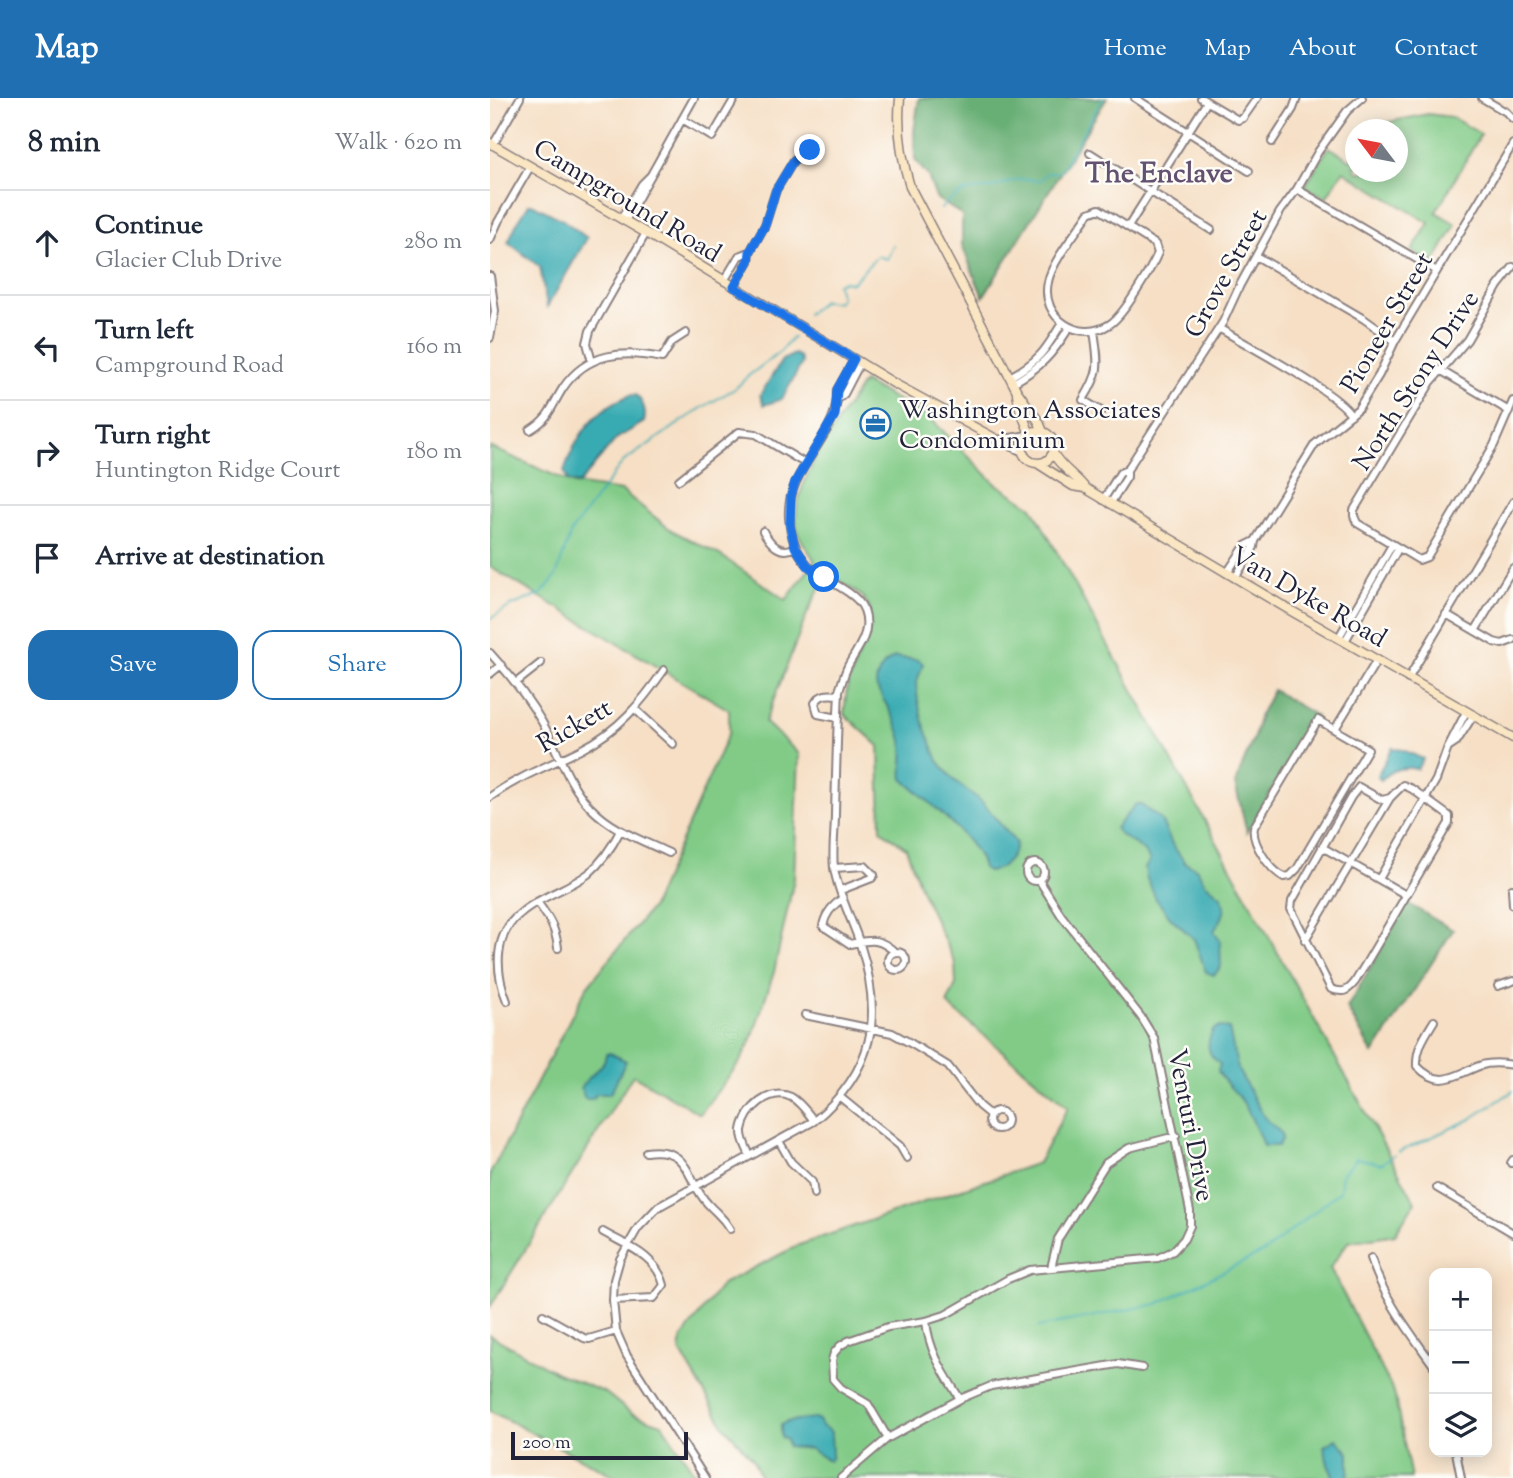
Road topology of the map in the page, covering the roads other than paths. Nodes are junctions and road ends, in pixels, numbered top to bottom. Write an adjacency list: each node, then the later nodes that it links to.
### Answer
1 (520, 98): 15 (street)
2 (694, 98): 11 (street)
3 (735, 98): 11 (street)
4 (901, 98): 45 (street)
5 (1135, 98): 13 (street)
6 (1257, 98): 10 (street)
7 (1297, 98): 14 (street)
8 (1362, 98): 21 (street, Grove Street)
9 (1482, 98): 12 (street)
10 (1204, 100): 13 (street)
11 (682, 119): 23 (street)
12 (1513, 119)
13 (1188, 132): 20 (street); 22 (street)
14 (1272, 142)
15 (492, 144): 19 (street, Campground Road)
16 (1513, 144): 31 (street, Pioneer Street)
17 (810, 150): 28 (street)
18 (1090, 153): 22 (street)
19 (530, 167): 23 (street, Campground Road); 27 (street)
20 (1249, 171)
21 (1297, 189): 29 (street, Grove Street); 31 (street)
22 (1150, 192): 24 (street); 25 (street)
23 (623, 220): 26 (street, Campground Road)
24 (1128, 227): 35 (street); 38 (street)
25 (1211, 230)
26 (646, 233): 33 (street, Campground Road); 43 (street)
27 (490, 240)
28 (750, 252): 33 (street); 34 (street)
29 (1256, 256): 37 (street, Grove Street); 41 (street)
30 (1513, 267): 44 (street, North Stony Drive)
31 (1437, 271): 41 (street, Pioneer Street)
32 (490, 276): 40 (street)
33 (724, 281): 34 (street, Campground Road)
34 (734, 287): 42 (street, Campground Road)
35 (1062, 323): 36 (street); 45 (street)
36 (1069, 328): 38 (street); 45 (street)
37 (1219, 328): 49 (street); 60 (street, Grove Street)
38 (1094, 331): 47 (street)
39 (686, 333): 43 (street)
40 (490, 338)
41 (1395, 341): 49 (street, Pioneer Street)
42 (857, 361): 53 (street, Campground Road); 57 (street)
43 (592, 362): 50 (street)
44 (1440, 370): 48 (street); 64 (street, North Stony Drive)
45 (1013, 384): 51 (street); 52 (street)
46 (1513, 401): 48 (street)
47 (1101, 411)
48 (1509, 411): 64 (street)
49 (1351, 415): 66 (street, Pioneer Street)
50 (530, 430)
51 (1043, 432): 52 (street); 55 (street)
52 (1029, 434): 53 (street); 54 (street)
53 (998, 440): 54 (street, Campground Road)
54 (1023, 452): 56 (street)
55 (1053, 453): 56 (street); 59 (street, Van Dyke Road)
56 (1037, 463): 59 (street, Van Dyke Road)
57 (806, 464): 58 (street); 63 (street)
58 (679, 480)
59 (1085, 488): 60 (street, Van Dyke Road)
60 (1107, 502): 66 (street, Van Dyke Road)
61 (1513, 502): 67 (street)
62 (762, 531): 63 (street)
63 (795, 547): 79 (street)
64 (1395, 547): 69 (street)
65 (1513, 568): 68 (street)
66 (1231, 576): 69 (street, Van Dyke Road)
67 (1446, 614): 68 (street); 77 (street)
68 (1475, 631): 70 (street)
69 (1342, 639): 72 (street, Van Dyke Road)
70 (1513, 640)
71 (490, 653): 74 (street)
72 (1377, 660): 77 (street, Van Dyke Road); 83 (street)
73 (541, 663): 78 (street)
74 (501, 665): 76 (street); 78 (street)
75 (664, 670): 80 (street, Rickett)
76 (490, 674)
77 (1408, 679): 81 (street, Van Dyke Road)
78 (517, 682): 86 (street)
79 (839, 695): 82 (street); 82 (street)
80 (635, 709): 85 (street); 86 (street, Rickett)
81 (1469, 714): 84 (street, Van Dyke Road); 91 (street)
82 (838, 718): 96 (street)
83 (1335, 729): 87 (street); 87 (street)
84 (1513, 738)
85 (673, 744)
86 (559, 759): 89 (street, Rickett); 92 (street)
87 (1349, 781): 88 (street)
88 (1359, 788): 90 (street); 93 (street)
89 (490, 797)
90 (1390, 798): 91 (street); 95 (street)
91 (1426, 798): 97 (street); 101 (street)
92 (620, 831): 94 (street); 103 (street)
93 (1322, 847): 95 (street); 105 (street)
94 (669, 853)
95 (1351, 864): 97 (street); 105 (street)
96 (834, 868): 100 (street); 100 (street)
97 (1379, 879): 101 (street)
98 (1039, 880): 119 (street, Venturi Drive)
99 (1512, 888): 104 (street)
100 (841, 890): 102 (street)
101 (1406, 895): 105 (street)
102 (843, 898): 106 (street); 106 (street)
103 (538, 903): 107 (street); 111 (street)
104 (1513, 905)
105 (1305, 940)
106 (860, 942): 108 (street); 114 (street)
107 (558, 948)
108 (895, 952)
109 (1513, 981): 110 (street)
110 (1498, 986)
111 (507, 1001)
112 (805, 1015): 114 (street)
113 (1434, 1021): 115 (street)
114 (870, 1028): 116 (street); 117 (street)
115 (1513, 1065)
116 (839, 1097): 118 (street); 123 (street)
117 (990, 1115)
118 (814, 1121): 120 (street); 122 (street)
119 (1176, 1136): 132 (street); 132 (street, Venturi Drive)
120 (779, 1142): 122 (street); 126 (street)
121 (646, 1152): 124 (street)
122 (750, 1156): 124 (street)
123 (907, 1158)
124 (697, 1185): 127 (street); 130 (street)
125 (1437, 1188): 129 (street)
126 (814, 1194)
127 (730, 1229)
128 (603, 1232): 130 (street)
129 (1513, 1233)
130 (627, 1245): 133 (street); 133 (street)
131 (1371, 1258): 137 (street)
132 (1051, 1268): 135 (street, Venturi Drive)
133 (613, 1300): 136 (street)
134 (543, 1315): 136 (street)
135 (926, 1321): 139 (street); 140 (street, Venturi Drive)
136 (616, 1331): 142 (street)
137 (1429, 1359)
138 (1142, 1368): 139 (street)
139 (960, 1399): 140 (street)
140 (888, 1438): 143 (street)
141 (1457, 1457): 144 (street)
142 (705, 1478)
143 (841, 1478)
144 (1461, 1478)

